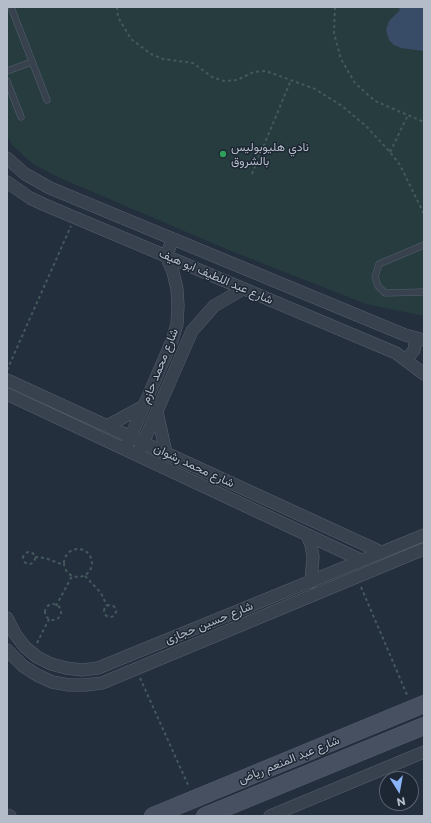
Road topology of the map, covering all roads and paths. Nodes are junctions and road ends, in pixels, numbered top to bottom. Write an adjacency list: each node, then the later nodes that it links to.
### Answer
1 (11, 7): 4 (lane)
2 (117, 7): 6 (path)
3 (335, 7): 9 (path)
4 (32, 62): 5 (lane); 8 (lane)
5 (7, 71)
6 (291, 80): 12 (path); 14 (path)
7 (7, 81): 10 (lane)
8 (47, 100)
9 (408, 115): 11 (path); 12 (path)
10 (21, 117)
11 (424, 122)
12 (390, 152): 16 (path)
13 (7, 158): 18 (street, شارع عبد اللطيف ابو هيف)
14 (252, 174)
15 (7, 182): 17 (street, شارع عبد اللطيف ابو هيف)
16 (424, 214)
17 (75, 218): 20 (street, شارع عبد اللطيف ابو هيف); 25 (path)
18 (173, 239): 20 (street); 23 (street, شارع عبد اللطيف ابو هيف)
19 (424, 245): 22 (lane)
20 (166, 256): 21 (street, شارع عبد اللطيف ابو هيف); 29 (street, شارع محمد حازم)
21 (243, 289): 24 (street, شارع عبد اللطيف ابو هيف); 30 (street, شارع محمد حازم)
22 (424, 292)
23 (420, 340): 24 (street)
24 (406, 360): 26 (street, شارع عبد اللطيف ابو هيف)
25 (7, 370)
26 (424, 374)
27 (7, 380): 31 (street, شارع محمد رشوان)
28 (7, 394): 34 (street, شارع محمد رشوان)
29 (144, 406): 31 (street); 32 (street, شارع محمد حازم)
30 (157, 410): 33 (street, شارع محمد حازم); 35 (street)
31 (107, 426): 32 (street, شارع محمد رشوان)
32 (130, 437): 33 (street, شارع محمد رشوان); 34 (street, شارع محمد حازم)
33 (143, 443): 35 (street, شارع محمد رشوان); 36 (street, شارع محمد حازم)
34 (125, 450): 36 (street, شارع محمد رشوان)
35 (166, 453): 40 (street, شارع محمد رشوان)
36 (138, 455): 37 (street, شارع محمد رشوان)
37 (306, 535): 42 (street, شارع محمد رشوان); 48 (street)
38 (424, 535): 40 (street, شارع حسين حجازى)
39 (424, 549): 44 (street, شارع حسين حجازى)
40 (381, 552): 42 (street, شارع حسين حجازى)
41 (35, 557): 41 (path); 43 (path)
42 (365, 559): 44 (street); 48 (street, شارع حسين حجازى)
43 (64, 565): 45 (path); 46 (path)
44 (373, 570): 47 (street, شارع حسين حجازى)
45 (72, 576): 46 (path); 49 (path)
46 (85, 576): 50 (path)
47 (357, 577): 55 (street, شارع حسين حجازى); 56 (path)
48 (311, 582): 54 (street, شارع حسين حجازى)
49 (56, 606): 52 (path); 52 (path)
50 (108, 606): 50 (path)
51 (7, 618): 54 (street, شارع حسين حجازى)
52 (49, 619): 54 (path)
53 (7, 650): 55 (street, شارع حسين حجازى)
54 (32, 652)
55 (136, 670): 61 (path)
56 (418, 706): 58 (street, شارع عبد المنعم رياض)
57 (424, 726): 60 (street, شارع عبد المنعم رياض)
58 (309, 752): 60 (street); 61 (street, شارع عبد المنعم رياض)
59 (424, 753): 62 (street)
60 (317, 770): 66 (street, شارع عبد المنعم رياض)
61 (194, 799): 65 (street, شارع عبد المنعم رياض)
62 (283, 814): 67 (street)
63 (7, 815): 64 (street)
64 (10, 816)
65 (153, 816)
66 (205, 816)
67 (270, 816)

